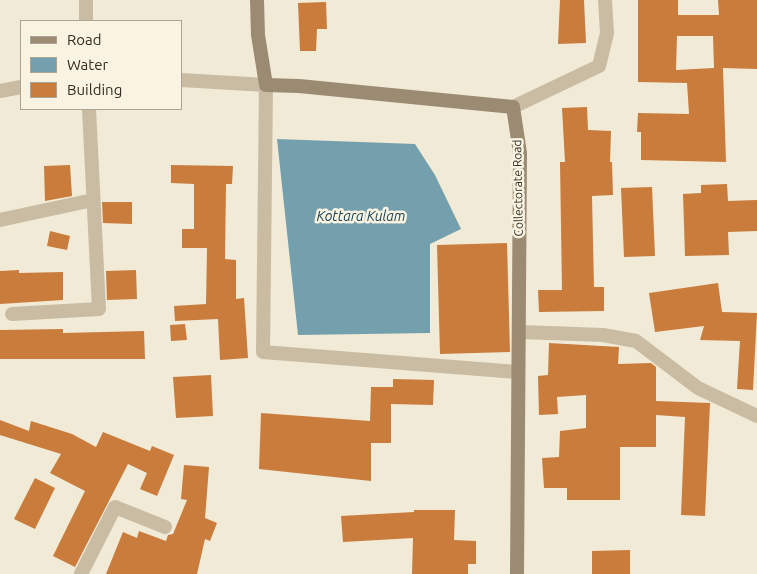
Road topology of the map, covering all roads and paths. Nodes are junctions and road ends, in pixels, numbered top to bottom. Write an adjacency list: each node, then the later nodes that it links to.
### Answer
1 (86, 0): 4 (street)
2 (257, 0): 6 (main road)
3 (605, 0): 9 (street)
4 (86, 20)
5 (182, 80): 6 (street)
6 (266, 86): 9 (main road); 15 (street)
7 (20, 87): 8 (street)
8 (0, 91)
9 (513, 107): 14 (main road, Collectorate Road)
10 (88, 110): 11 (street)
11 (93, 200): 12 (street); 13 (street)
12 (0, 220)
13 (12, 314)
14 (520, 332): 15 (main road, Collectorate Road); 16 (street)
15 (517, 372): 19 (main road, Collectorate Road)
16 (757, 416)
17 (165, 527): 18 (street)
18 (81, 574)
19 (517, 574)

